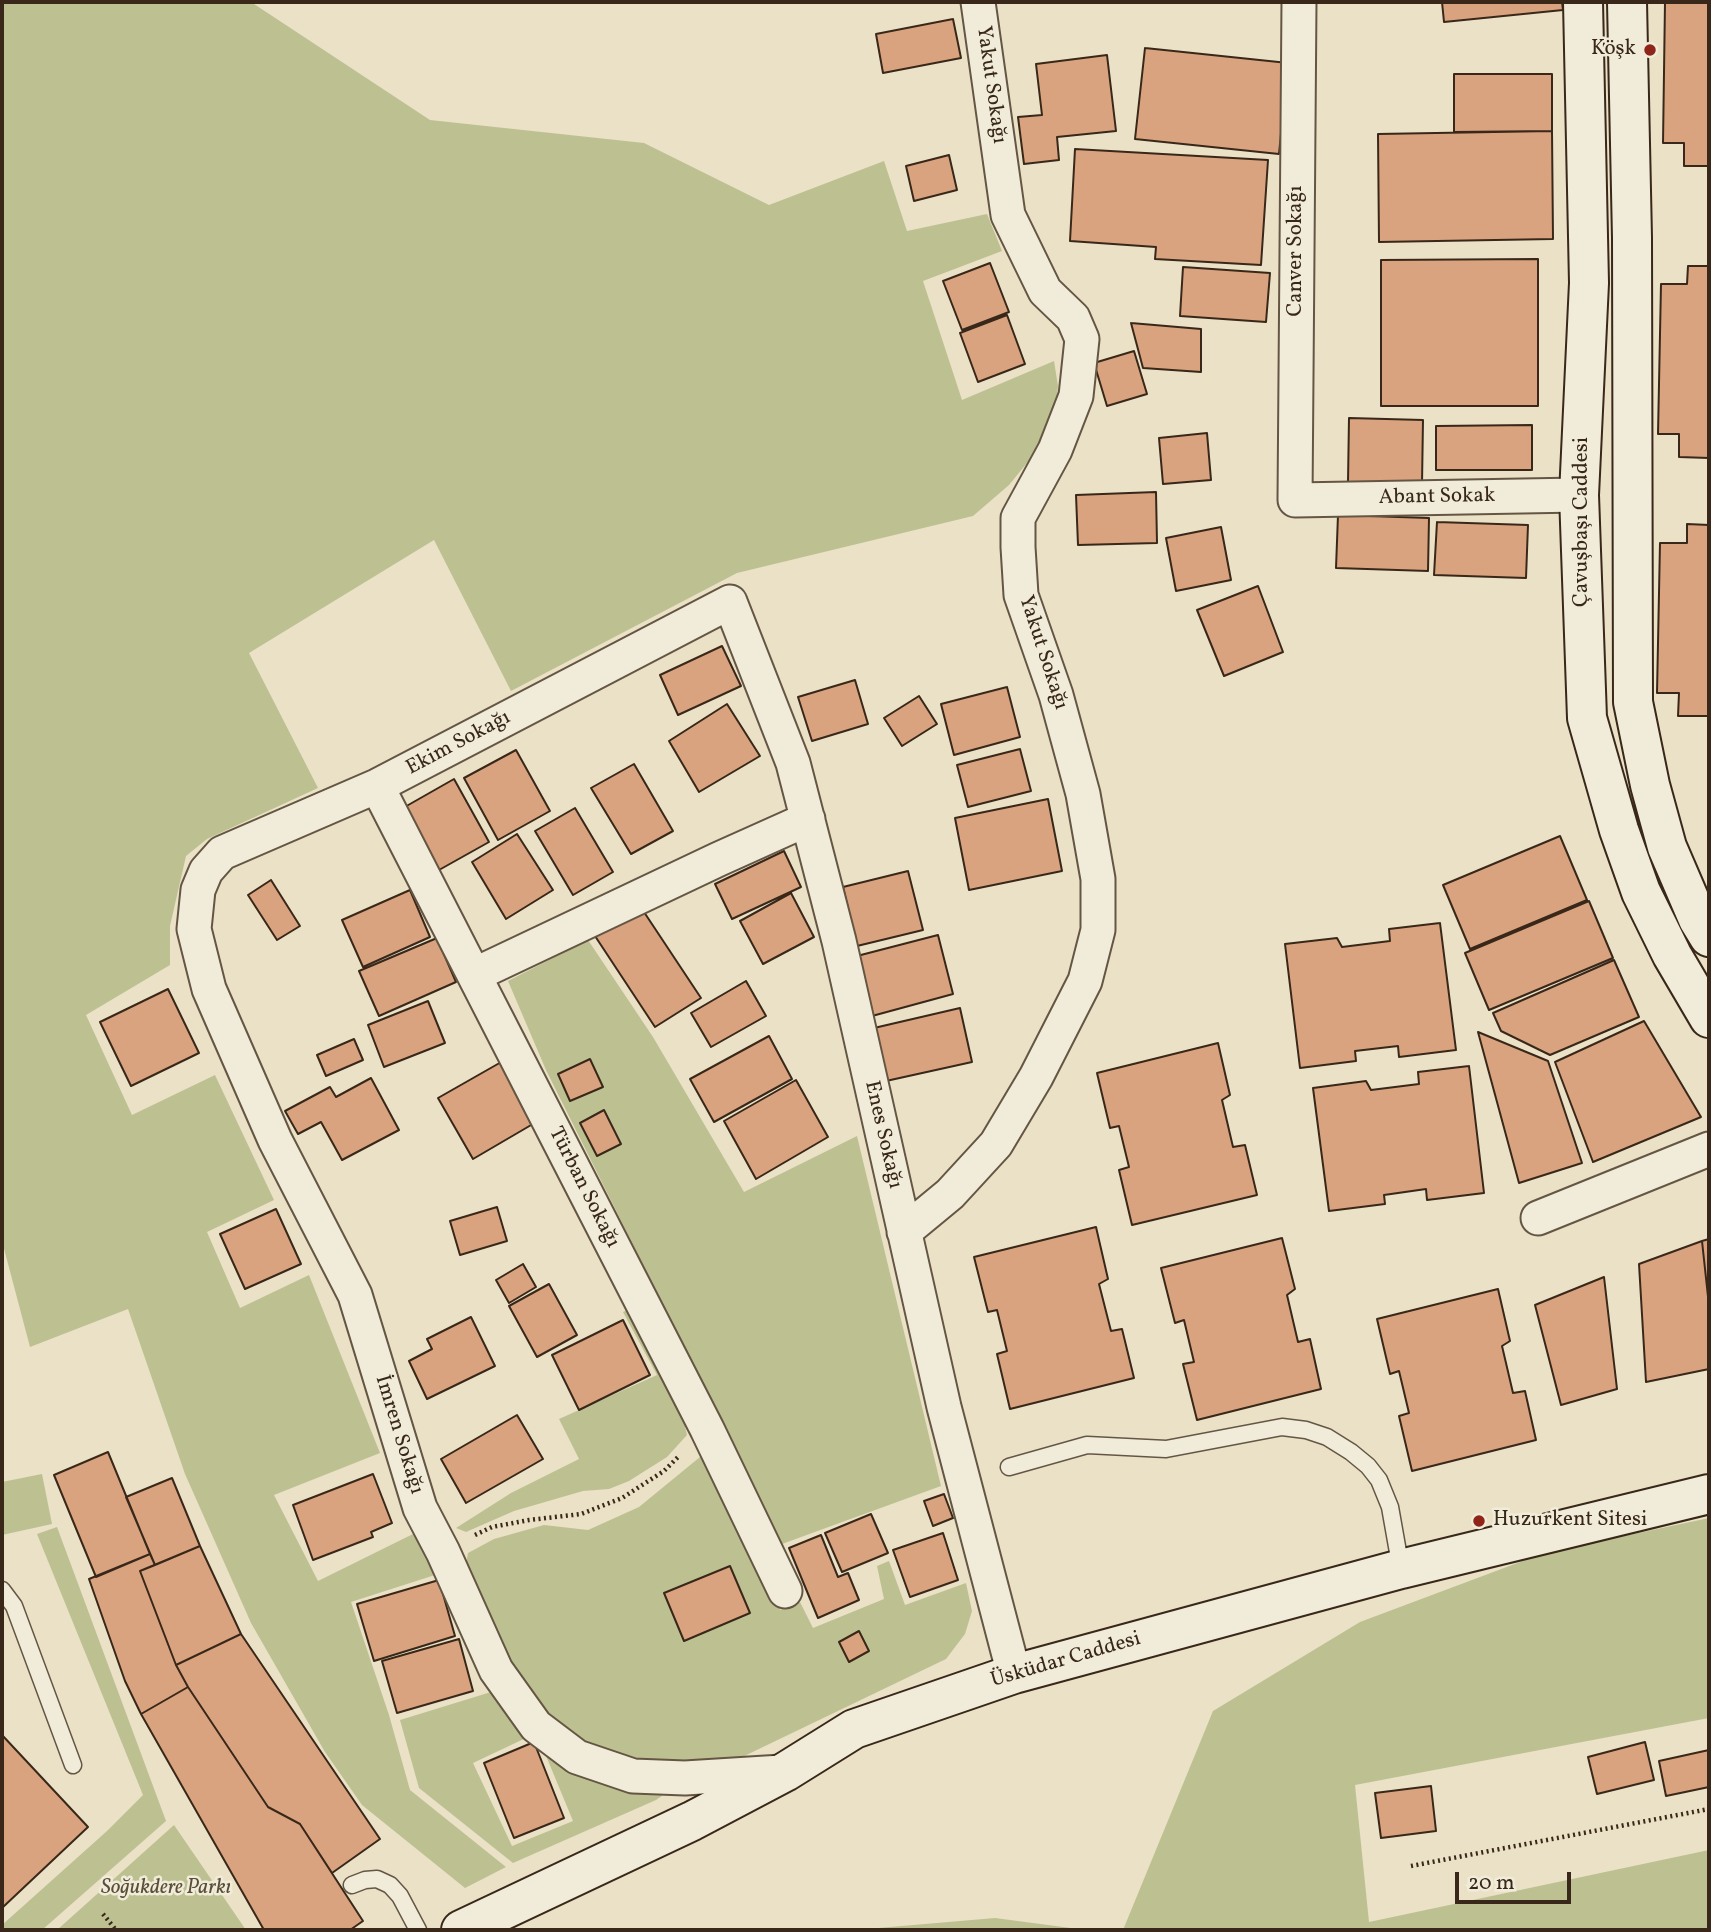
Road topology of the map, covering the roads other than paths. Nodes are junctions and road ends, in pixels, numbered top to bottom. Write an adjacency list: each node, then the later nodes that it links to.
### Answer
1 (978, 2): 16 (street, Yakut Sokağı)
2 (1299, 2): 6 (street, Canver Sokağı)
3 (1584, 2): 5 (main road, Çavuşbaşı Caddesi)
4 (1628, 2): 11 (main road)
5 (1579, 495): 6 (street, Abant Sokak); 13 (main road, Çavuşbaşı Caddesi)
6 (1295, 500)
7 (730, 602): 8 (street, Ekim Sokağı); 9 (street, Enes Sokağı)
8 (377, 786): 10 (street, Ekim Sokağı); 12 (street, Türban Sokağı)
9 (808, 819): 12 (street); 16 (street, Enes Sokağı)
10 (198, 890): 24 (street, İmren Sokağı)
11 (1709, 937)
12 (474, 975): 21 (street, Türban Sokağı)
13 (1709, 1018)
14 (1709, 1149): 15 (street)
15 (1538, 1218)
16 (904, 1232): 22 (street, Enes Sokağı)
17 (1009, 1467): 19 (lane)
18 (1709, 1494): 19 (main road, Üsküdar Caddesi)
19 (1401, 1569): 22 (main road, Üsküdar Caddesi)
20 (2, 1590): 23 (lane)
21 (785, 1591)
22 (1014, 1674): 24 (main road, Üsküdar Caddesi)
23 (72, 1765)
24 (785, 1772): 27 (main road, Üsküdar Caddesi)
25 (352, 1885): 26 (lane)
26 (418, 1930)
27 (461, 1930)

